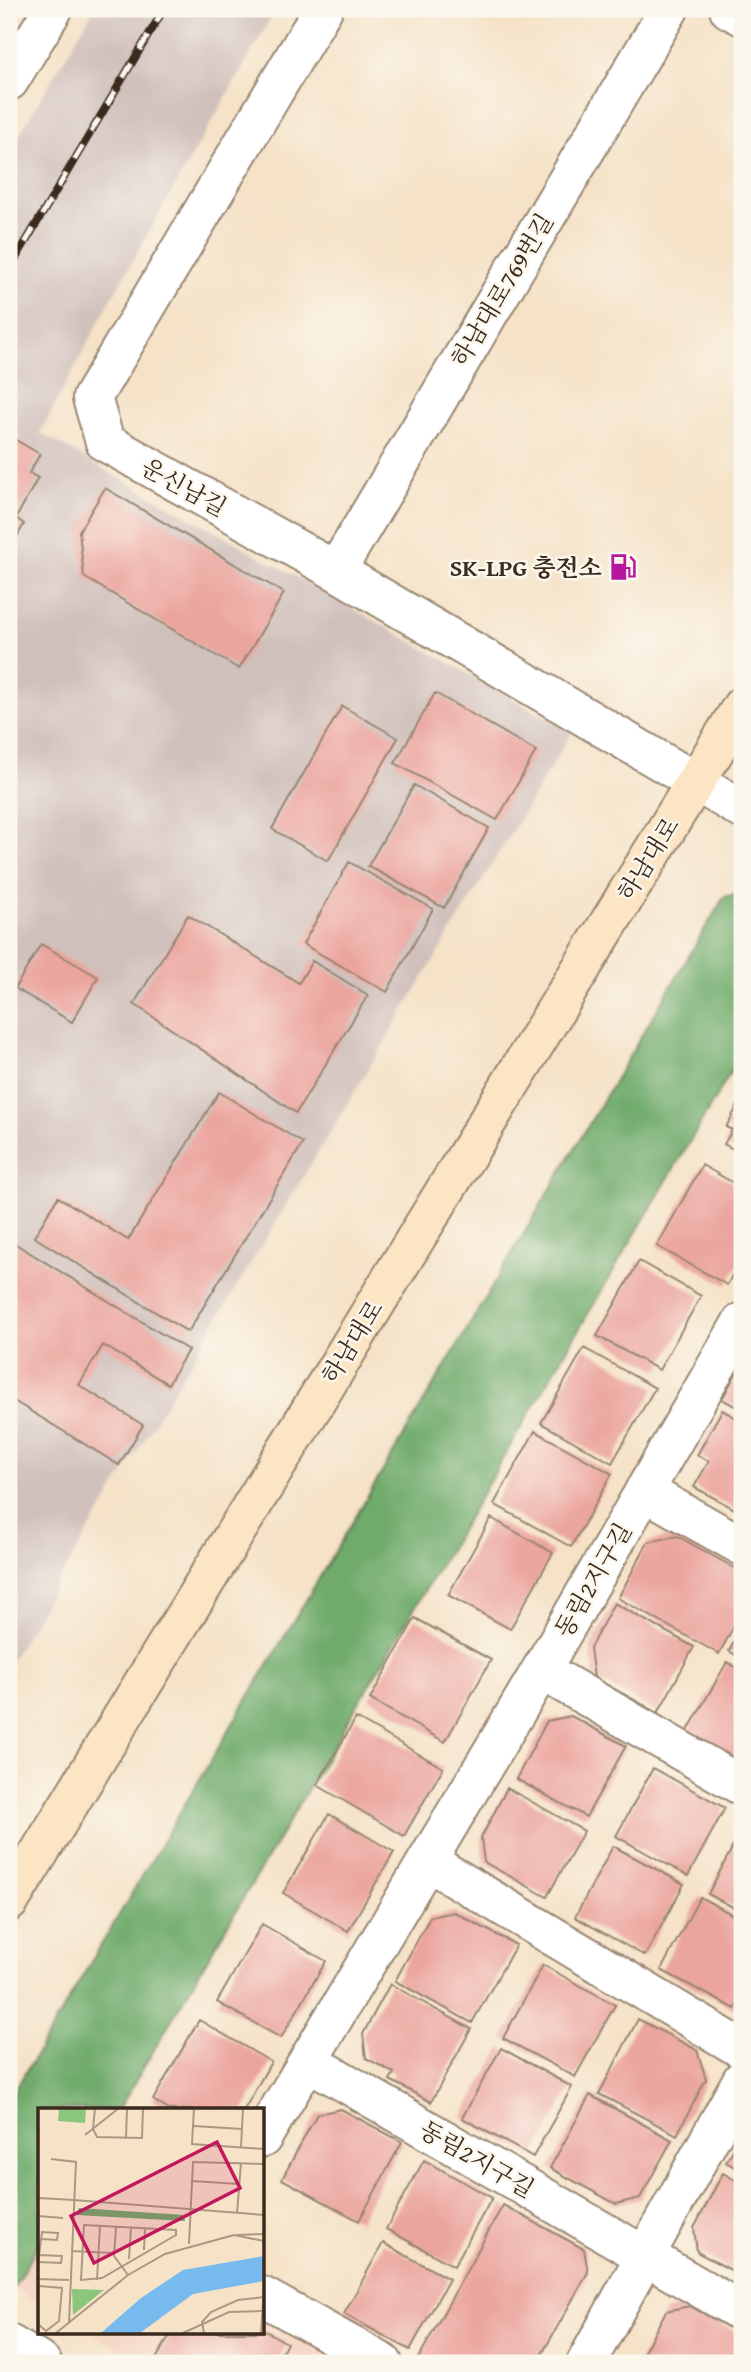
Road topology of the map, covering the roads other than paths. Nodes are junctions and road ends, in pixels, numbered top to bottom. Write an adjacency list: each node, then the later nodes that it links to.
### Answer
1 (52, 9): 6 (street)
2 (323, 9): 7 (street, 운신남길)
3 (669, 9): 7 (street, 하남대로769번길)
4 (729, 9): 5 (street)
5 (742, 16)
6 (9, 81)
7 (335, 571): 9 (street, 운신남길)
8 (742, 706): 9 (street, 하남대로)
9 (695, 782): 10 (street); 17 (street, 하남대로)
10 (742, 809)
11 (742, 1322): 12 (street, 동림2지구길)
12 (645, 1491): 13 (street); 14 (street, 동림2지구길)
13 (742, 1546)
14 (541, 1670): 15 (street); 16 (street, 동림2지구길)
15 (742, 1786)
16 (427, 1861): 18 (street); 19 (street, 동림2지구길)
17 (9, 1902)
18 (742, 2049)
19 (308, 2061): 21 (street, 동림2지구길); 22 (street, 동림2지구길)
20 (742, 2080): 22 (street)
21 (264, 2135)
22 (645, 2258): 24 (street, 동림2지구길); 28 (street)
23 (264, 2298): 27 (street)
24 (742, 2312)
25 (9, 2344): 26 (street)
26 (42, 2363)
27 (383, 2363)
28 (586, 2363)

